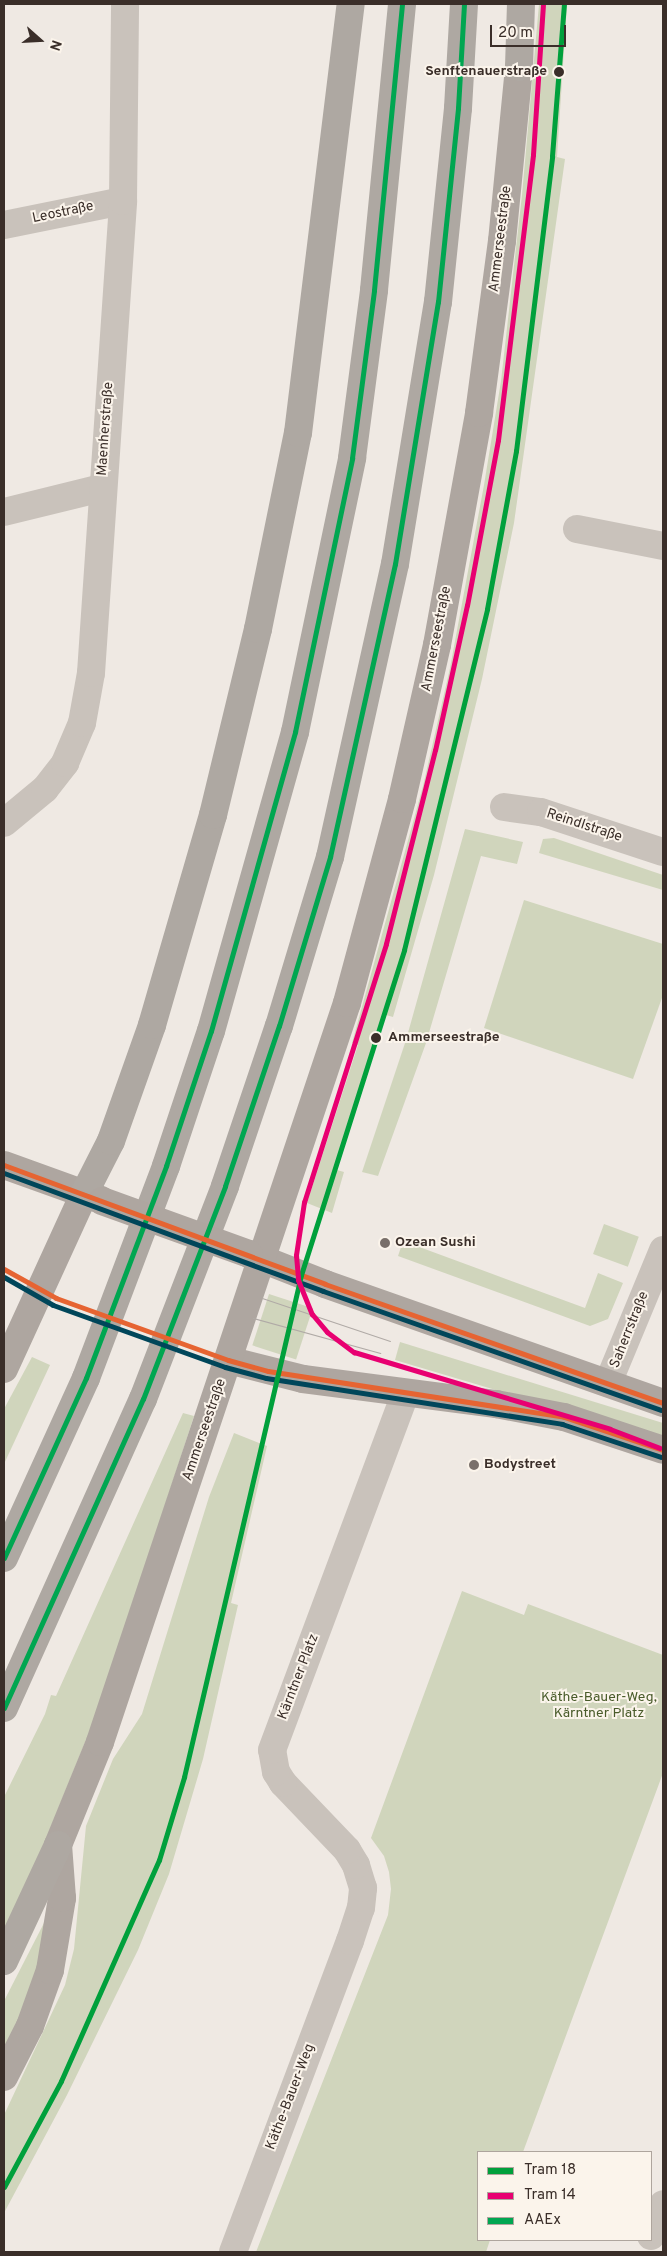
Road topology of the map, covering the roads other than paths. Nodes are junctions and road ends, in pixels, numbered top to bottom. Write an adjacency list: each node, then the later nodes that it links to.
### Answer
1 (125, 4): 8 (street, Maenherstraße)
2 (351, 4): 18 (highway)
3 (402, 4): 27 (highway)
4 (464, 4): 28 (highway)
5 (522, 4): 7 (highway)
6 (528, 4): 7 (street)
7 (519, 67): 20 (main road, Ammerseestraße)
8 (123, 201): 9 (street, Leostraße); 10 (street, Maenherstraße)
9 (4, 225)
10 (102, 488): 11 (street); 15 (street, Maenherstraße)
11 (4, 512)
12 (577, 529): 13 (street)
13 (663, 546)
14 (504, 807): 16 (street, Reindlstraße)
15 (4, 823)
16 (663, 852)
17 (4, 1165): 18 (main road)
18 (93, 1197): 20 (main road, bridge); 22 (main road)
19 (663, 1250): 23 (street, Saherrstraße)
20 (255, 1256): 21 (main road, Ammerseestraße); 23 (main road)
21 (228, 1360): 24 (main road); 29 (main road, Ammerseestraße)
22 (4, 1369)
23 (608, 1383): 25 (main road)
24 (405, 1394): 26 (main road); 30 (street, Kärntner Platz)
25 (663, 1403)
26 (663, 1450)
27 (4, 1558)
28 (4, 1708)
29 (58, 1845): 31 (highway); 32 (main road, Ammerseestraße)
30 (350, 1941): 35 (street, Käthe-Bauer-Weg)
31 (4, 1961)
32 (4, 2077)
33 (663, 2204): 34 (street)
34 (652, 2233)
35 (233, 2252)

